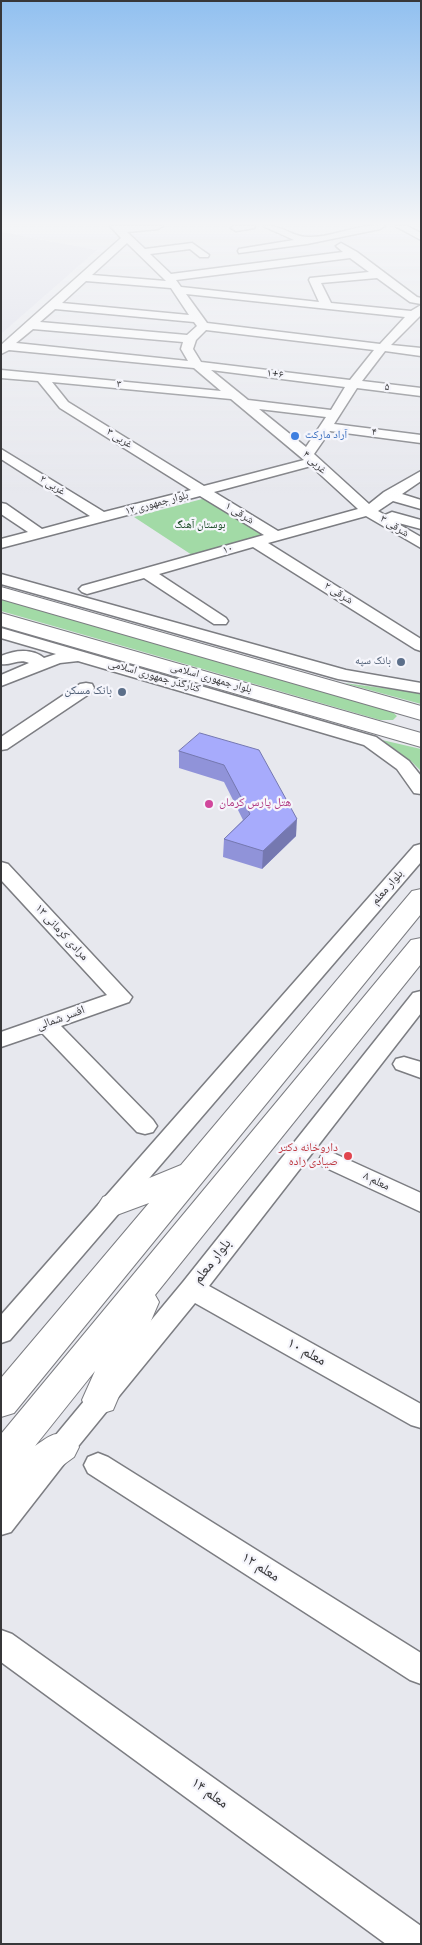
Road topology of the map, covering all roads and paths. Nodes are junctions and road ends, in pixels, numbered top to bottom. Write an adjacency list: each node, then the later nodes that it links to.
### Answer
1 (39, 317): 6 (street)
2 (157, 317): 5 (street)
3 (196, 317): 5 (street)
4 (411, 317): 8 (street)
5 (200, 322): 7 (street); 8 (street)
6 (30, 325): 7 (street); 9 (street)
7 (190, 338): 11 (street)
8 (381, 347): 10 (street); 14 (street)
9 (4, 349): 11 (street)
10 (421, 352)
11 (197, 365): 14 (street, ۱+۶); 16 (street, ۴ غربی)
12 (1, 374): 13 (street, ۳)
13 (42, 378): 16 (street, ۳); 24 (street, ۳ غربی)
14 (354, 384): 15 (street, ۵); 17 (street)
15 (421, 392)
16 (242, 400): 17 (street, ۳); 21 (street, ۴ غربی)
17 (335, 414): 18 (street)
18 (327, 428): 19 (street, ۴); 21 (street)
19 (421, 439)
20 (1, 453): 30 (street, ۲ غربی)
21 (310, 458): 24 (street, بلوار جمهوری ۱۲); 28 (street, ۴ غربی)
22 (421, 463): 23 (street)
23 (421, 475): 25 (street)
24 (204, 491): 30 (street, بلوار جمهوری ۱۲); 33 (street, شرقی ۱)
25 (389, 495): 26 (street); 28 (street)
26 (421, 505)
27 (1, 507): 32 (street)
28 (368, 511): 33 (street, ۱۰); 36 (street, ۳ شرقی)
29 (392, 516): 31 (street)
30 (103, 518): 32 (street, بلوار جمهوری ۱۲)
31 (421, 525)
32 (40, 534): 35 (street, بلوار جمهوری ۱۲)
33 (275, 536): 34 (street, ۱۰)
34 (255, 542): 37 (street, ۱۰); 46 (street, ۲ شرقی)
35 (1, 544)
36 (421, 544)
37 (147, 572): 40 (street, ۱۰); 43 (street)
38 (1, 575): 40 (street)
39 (1, 579): 45 (street)
40 (88, 589): 50 (street)
41 (1, 593): 45 (main road, بلوار جمهوری اسلامی)
42 (1, 619): 55 (main road, بلوار جمهوری اسلامی)
43 (220, 620)
44 (1, 634): 47 (street, کنارگذر جمهوری اسلامی); 48 (street)
45 (191, 640): 53 (street); 54 (main road, بلوار جمهوری اسلامی)
46 (421, 646)
47 (82, 656): 49 (street); 55 (street, کنارگذر جمهوری اسلامی)
48 (4, 662): 49 (street)
49 (33, 668): 51 (street)
50 (421, 680)
51 (1, 681)
52 (86, 688): 57 (street)
53 (421, 688)
54 (421, 713)
55 (313, 716): 56 (main road, بلوار جمهوری اسلامی); 58 (street)
56 (421, 740)
57 (1, 745)
58 (421, 789)
59 (421, 850): 71 (street, بلوار معلم)
60 (1, 868): 63 (street, مرادی کرمانی ۱۳)
61 (421, 897): 69 (main road)
62 (421, 946): 72 (main road)
63 (121, 997): 65 (street, افسر شمالی)
64 (421, 998): 73 (street, بلوار معلم)
65 (46, 1024): 66 (street, افسر شمالی); 67 (street)
66 (1, 1040)
67 (145, 1126)
68 (332, 1160): 70 (street, معلم ۸)
69 (192, 1173): 71 (main road); 76 (main road)
70 (421, 1204)
71 (114, 1205): 74 (street, بلوار معلم)
72 (154, 1273): 75 (main road); 79 (main road)
73 (192, 1289): 75 (street, بلوار معلم); 77 (street, معلم ۱۰)
74 (1, 1333)
75 (100, 1400): 78 (street, بلوار معلم)
76 (1, 1403)
77 (421, 1417)
78 (61, 1447): 81 (main road); 82 (street, بلوار معلم)
79 (1, 1461)
80 (98, 1465): 84 (street, معلم ۱۲)
81 (1, 1490)
82 (1, 1523)
83 (1, 1644): 85 (street, معلم ۱۴)
84 (421, 1670)
85 (416, 1944)

